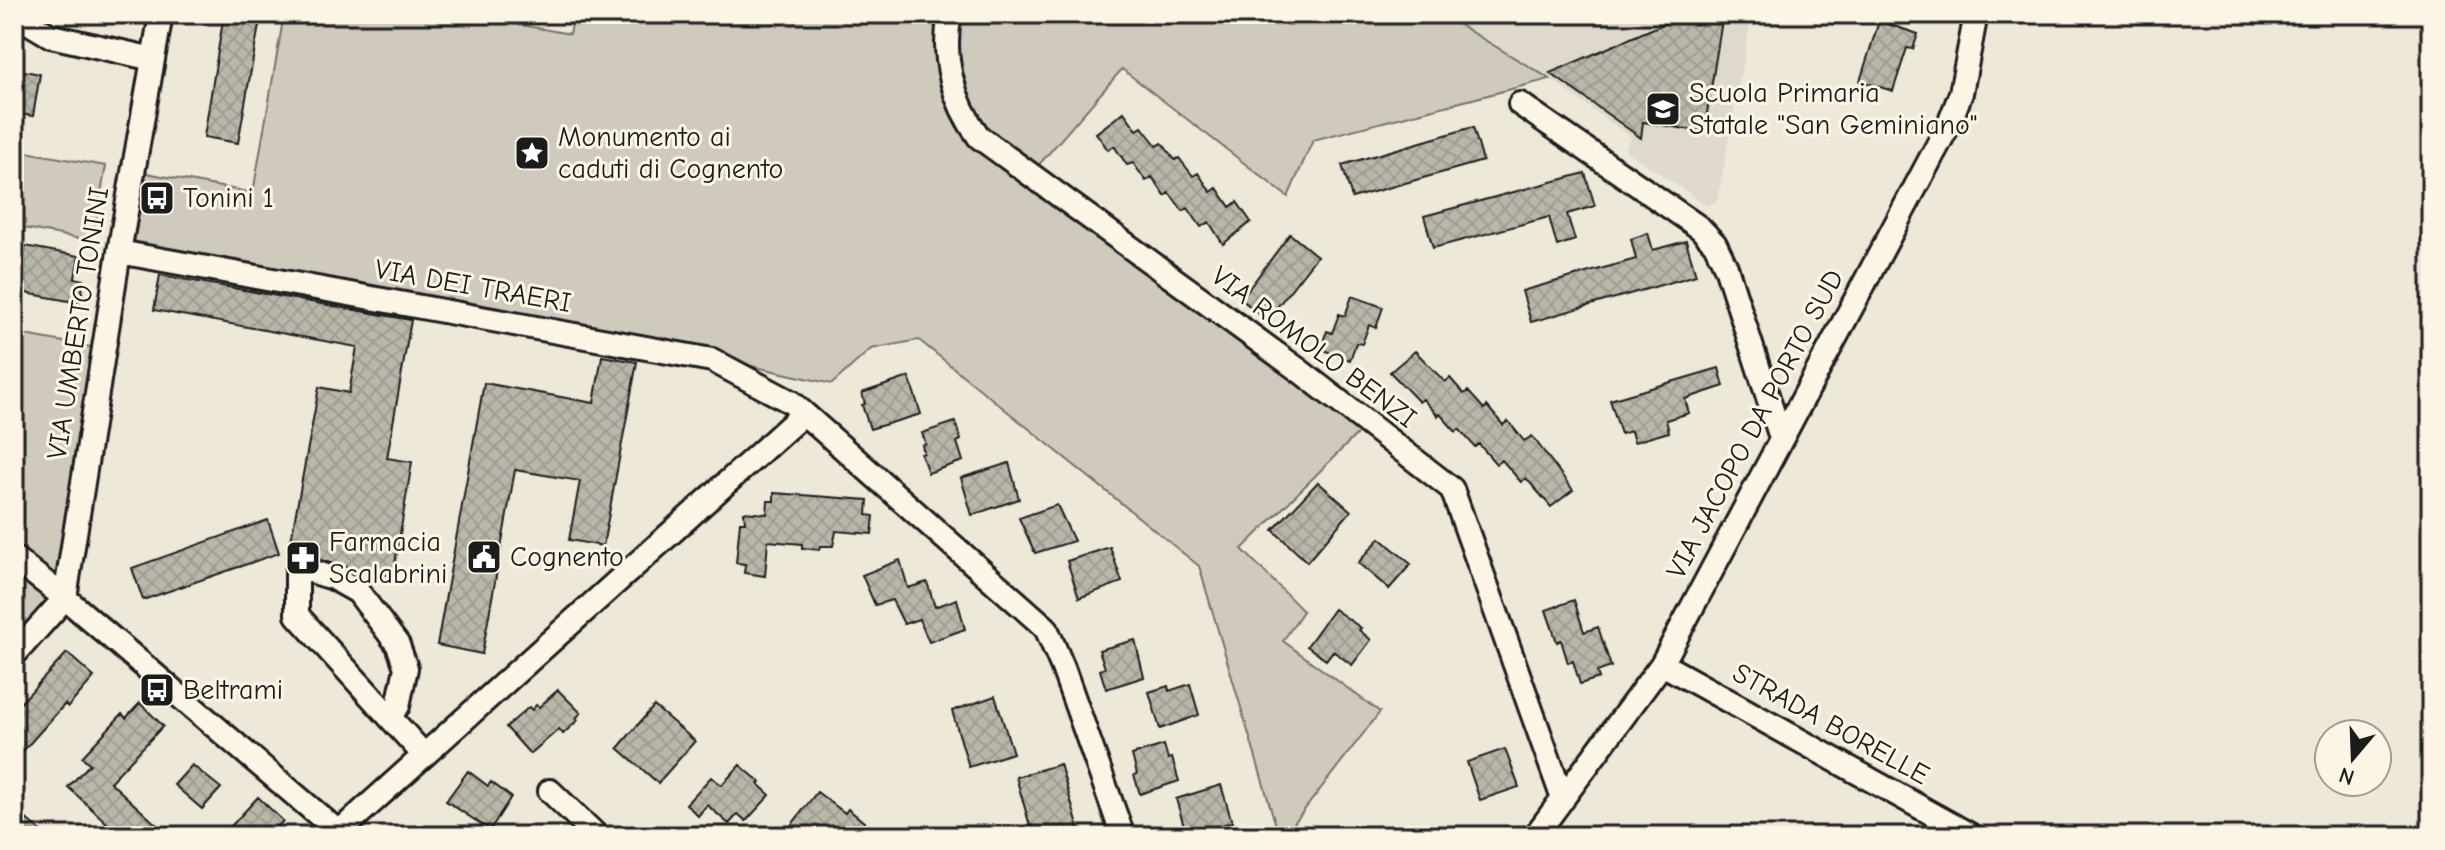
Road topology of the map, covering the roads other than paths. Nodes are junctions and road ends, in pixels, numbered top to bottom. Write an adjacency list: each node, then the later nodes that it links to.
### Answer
1 (14, 14): 5 (street)
2 (161, 14): 5 (street, VIA UMBERTO TONINI)
3 (950, 14): 17 (street, VIA ROMOLO BENZI)
4 (1976, 14): 9 (street, VIA JACOPO DA PORTO SUD)
5 (153, 59): 7 (street, VIA UMBERTO TONINI)
6 (1520, 104): 9 (street)
7 (119, 252): 8 (street, VIA DEI TRAERI); 11 (street, VIA UMBERTO TONINI)
8 (803, 414): 15 (street); 20 (street, VIA DEI TRAERI)
9 (1781, 438): 13 (street, VIA JACOPO DA PORTO SUD)
10 (14, 558): 11 (street)
11 (65, 598): 12 (street); 18 (street)
12 (14, 655)
13 (1662, 664): 17 (street, VIA JACOPO DA PORTO SUD); 22 (street, STRADA BORELLE)
14 (389, 714): 14 (street); 15 (street)
15 (424, 755): 18 (street)
16 (550, 791): 19 (street)
17 (1563, 799): 21 (street, VIA JACOPO DA PORTO SUD)
18 (341, 834)
19 (597, 836)
20 (1123, 836)
21 (1535, 836)
22 (1972, 836)

